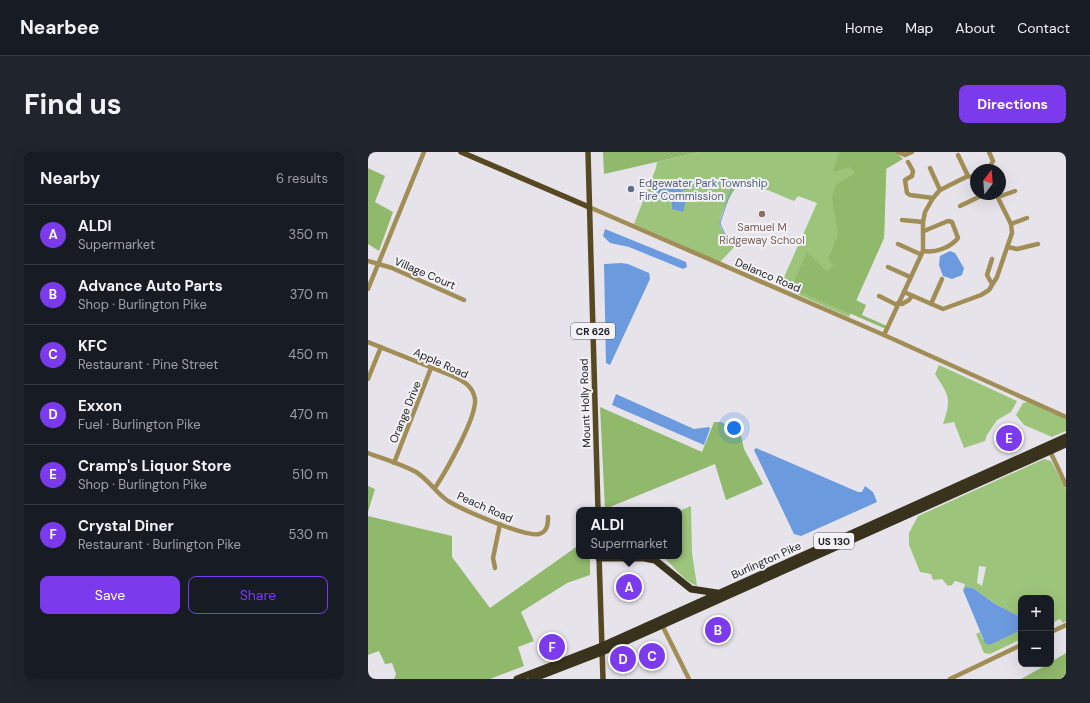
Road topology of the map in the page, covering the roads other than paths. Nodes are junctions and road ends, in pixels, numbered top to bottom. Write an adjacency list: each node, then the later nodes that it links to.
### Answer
1 (424, 152): 31 (street)
2 (461, 152): 19 (main road, Delanco Road)
3 (588, 152): 19 (main road, Mount Holly Road / CR 626)
4 (898, 152): 5 (street)
5 (912, 152)
6 (989, 152): 9 (street)
7 (958, 155): 11 (street)
8 (908, 162): 15 (street)
9 (991, 164)
10 (930, 168): 12 (street)
11 (968, 176): 12 (street)
12 (940, 190): 15 (street)
13 (1015, 191): 14 (street)
14 (1006, 194)
15 (933, 198): 22 (street)
16 (973, 200): 18 (street)
17 (999, 200): 23 (street)
18 (960, 206)
19 (589, 207): 43 (street, Delanco Road); 56 (main road, Mount Holly Road / CR 626)
20 (1027, 218): 23 (street)
21 (902, 220): 22 (street)
22 (923, 222): 24 (street)
23 (1011, 224): 27 (street)
24 (924, 231): 28 (street); 28 (street)
25 (898, 244): 28 (street)
26 (1038, 244): 27 (street)
27 (1008, 247): 35 (street)
28 (921, 252): 33 (street)
29 (992, 259): 35 (street)
30 (368, 261): 31 (street, Village Court)
31 (378, 263): 36 (street); 40 (street, Village Court)
32 (888, 267): 33 (street)
33 (910, 277): 37 (street)
34 (942, 280): 42 (street)
35 (992, 284): 42 (street)
36 (368, 289)
37 (904, 292): 39 (street); 41 (street)
38 (879, 296): 41 (street)
39 (912, 296): 41 (street); 42 (street)
40 (464, 300)
41 (898, 304): 43 (street)
42 (931, 304)
43 (884, 335): 48 (street, Delanco Road)
44 (368, 342): 45 (street, Apple Road)
45 (381, 347): 46 (street, Apple Road); 47 (street)
46 (431, 368): 53 (street, Orange Drive); 55 (street, Apple Road)
47 (368, 379)
48 (1066, 417)
49 (1066, 437): 51 (highway, Burlington Pike / US 130)
50 (1066, 444): 51 (highway, Burlington Pike / US 130)
51 (1049, 448): 54 (street); 62 (highway, Burlington Pike / US 130); 63 (highway, Burlington Pike / US 130)
52 (368, 453): 53 (street, Peach Road)
53 (394, 463): 55 (street, Peach Road)
54 (1066, 485)
55 (435, 488): 58 (street, Peach Road)
56 (598, 507)
57 (548, 517): 58 (street, Peach Road)
58 (500, 524): 61 (street)
59 (599, 559): 67 (main road)
60 (649, 559): 62 (highway)
61 (495, 568)
62 (719, 593): 67 (highway, Burlington Pike / US 130)
63 (662, 625): 67 (highway, Burlington Pike / US 130); 71 (street)
64 (1066, 625): 65 (street)
65 (1053, 631)
66 (1018, 646): 72 (street)
67 (602, 649): 68 (highway, Burlington Pike / US 130); 69 (highway, Burlington Pike / US 130); 70 (main road)
68 (517, 679)
69 (532, 679)
70 (603, 679)
71 (689, 679)
72 (950, 679)

